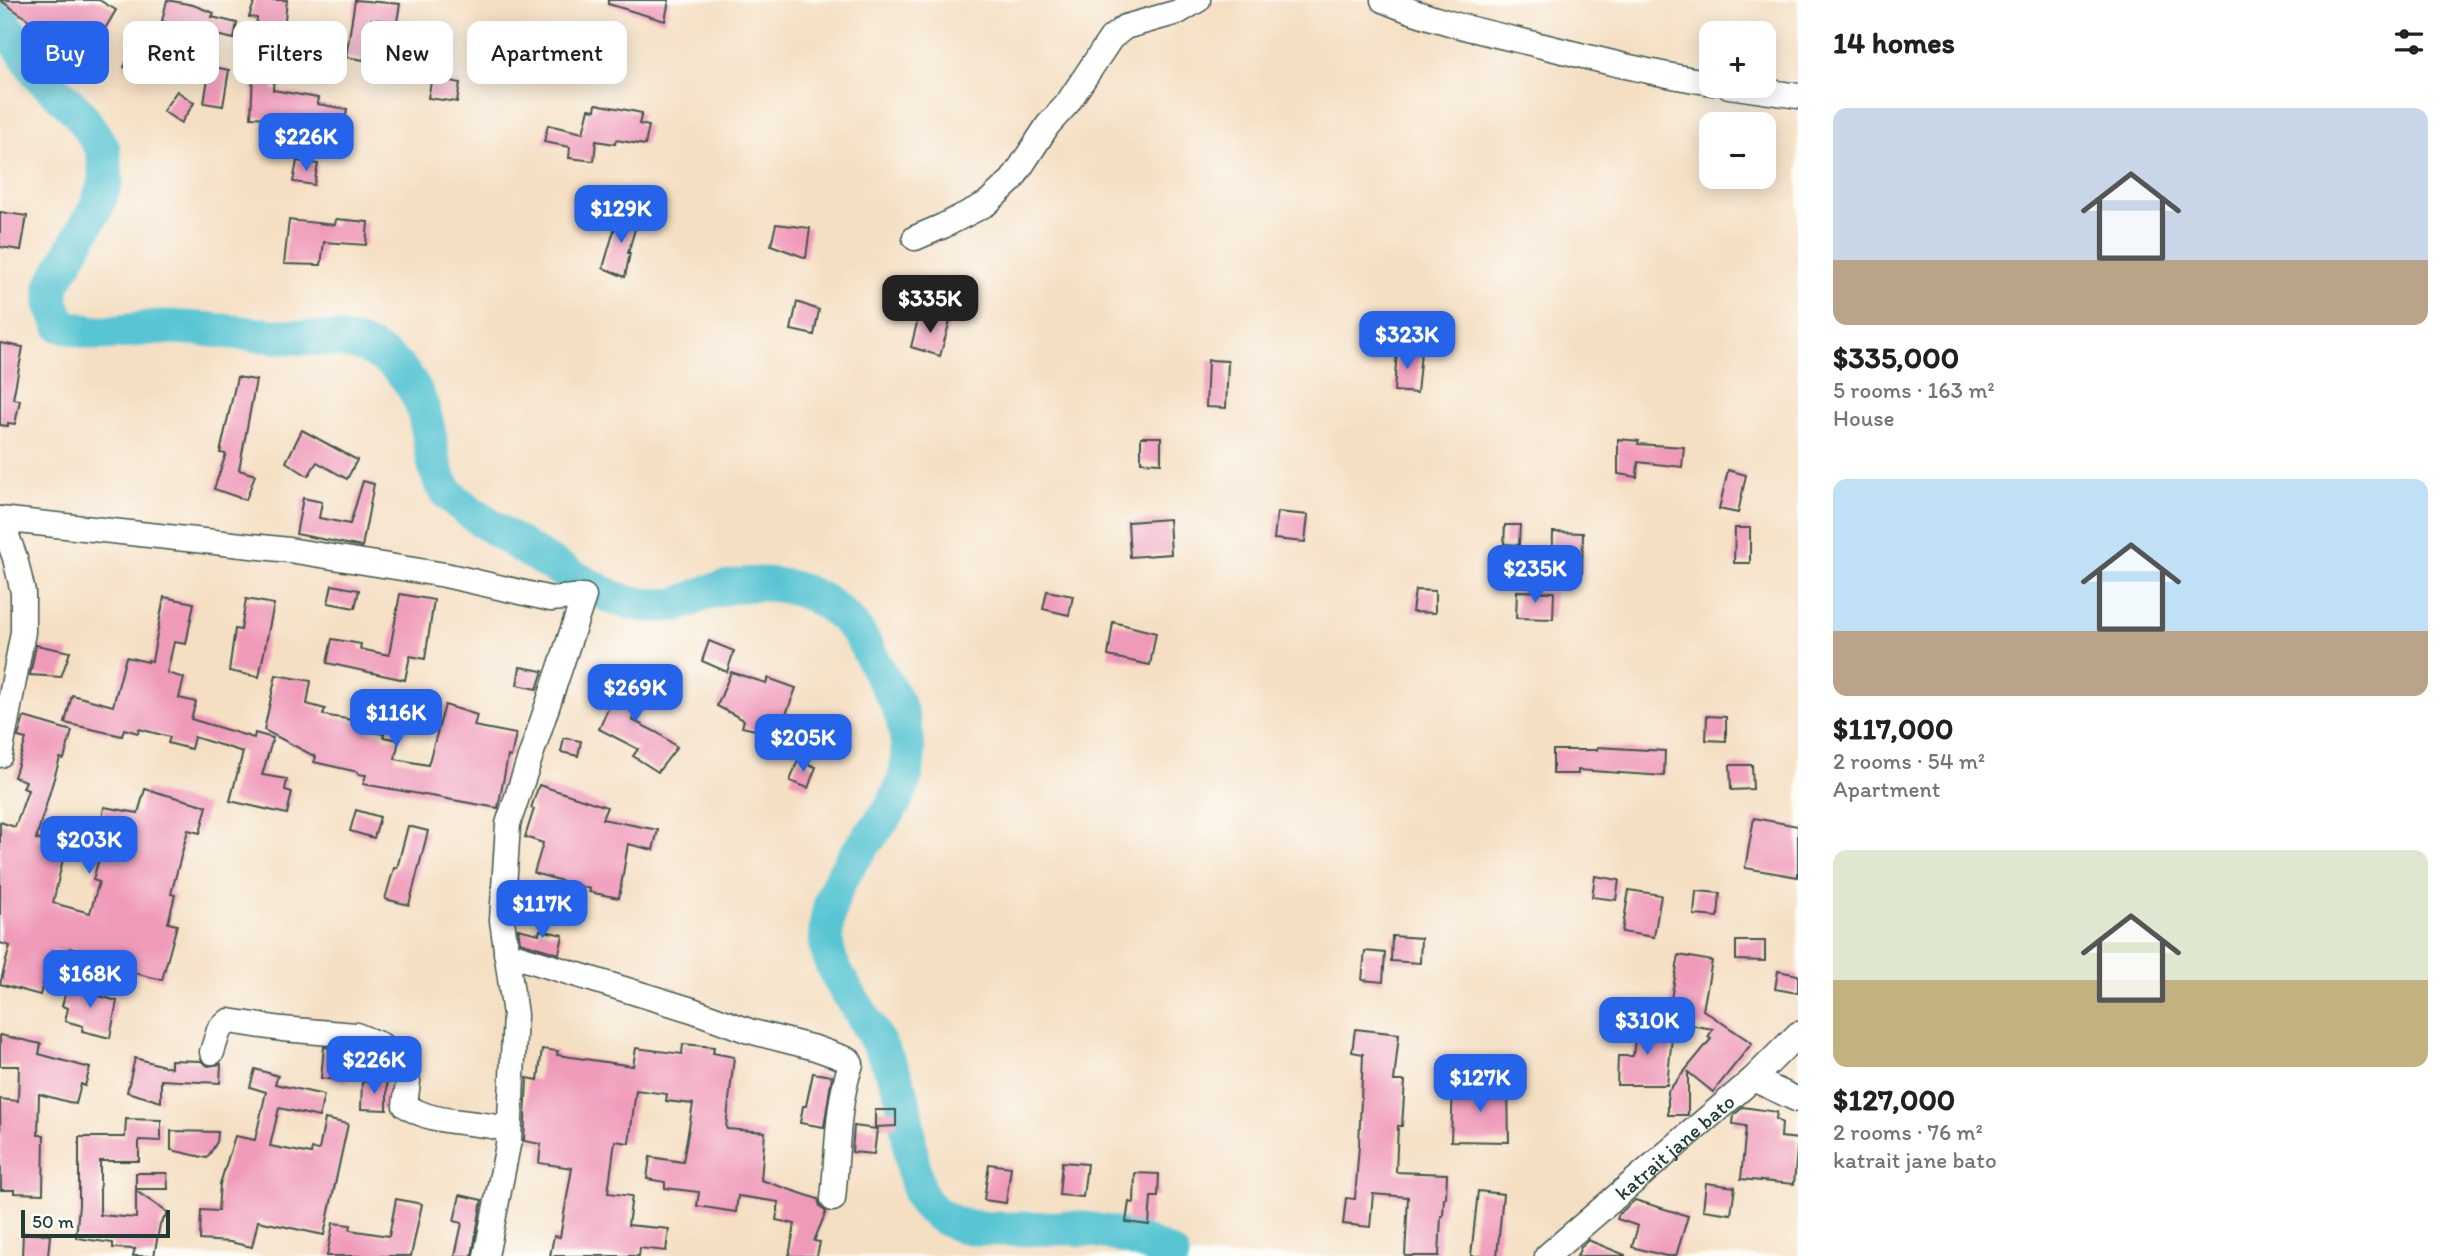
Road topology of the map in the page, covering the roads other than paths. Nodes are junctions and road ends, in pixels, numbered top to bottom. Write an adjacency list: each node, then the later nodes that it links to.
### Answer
1 (1198, 0): 6 (street)
2 (1383, 0): 3 (street)
3 (1699, 81)
4 (1776, 93): 5 (street)
5 (1798, 96)
6 (915, 238)
7 (1, 519): 8 (street); 9 (street)
8 (0, 755)
9 (506, 953): 14 (street); 15 (street)
10 (1798, 1034): 12 (street, katrait jane bato)
11 (212, 1052): 14 (street)
12 (1753, 1079): 13 (street); 17 (street, katrait jane bato)
13 (1798, 1100)
14 (509, 1140): 16 (street)
15 (833, 1199)
16 (486, 1256)
17 (1547, 1256)

